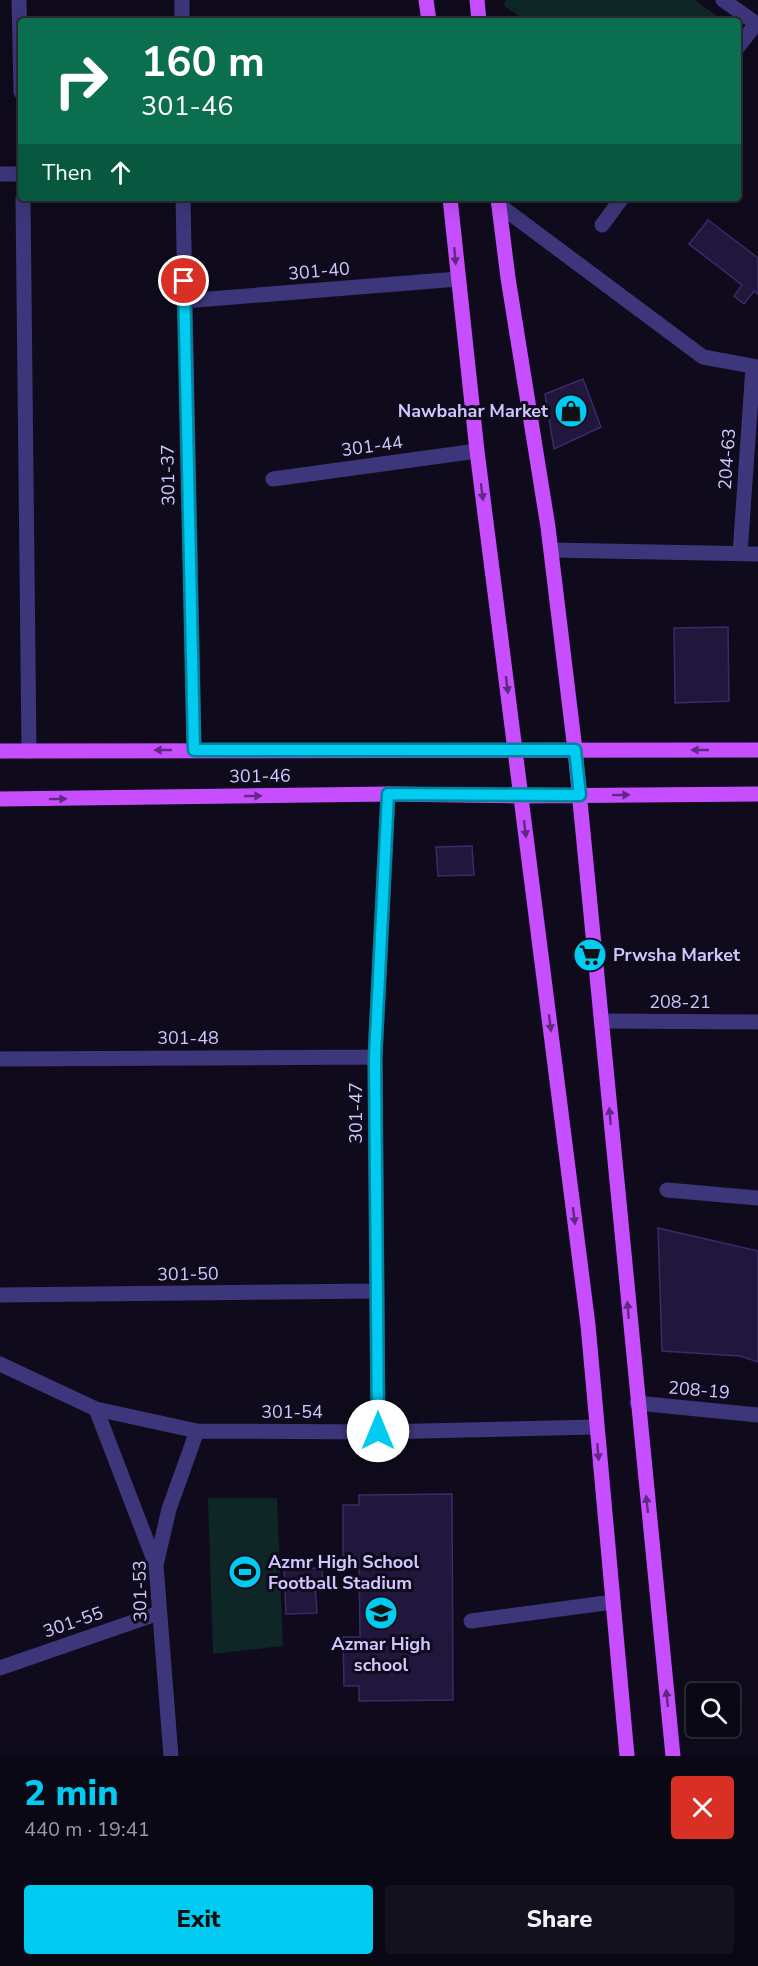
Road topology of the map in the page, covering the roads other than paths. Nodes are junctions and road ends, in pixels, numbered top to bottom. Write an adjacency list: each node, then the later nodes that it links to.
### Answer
1 (19, 0): 6 (street)
2 (182, 0): 7 (street)
3 (426, 0): 8 (main road)
4 (477, 0): 9 (main road)
5 (723, 0): 10 (street)
6 (19, 18)
7 (182, 18)
8 (429, 18)
9 (479, 18)
10 (757, 24): 11 (street)
11 (741, 43)
12 (0, 174): 13 (street)
13 (18, 174)
14 (23, 201): 33 (street)
15 (183, 201): 21 (street, 301-37)
16 (450, 201): 20 (main road, one-way to 20)
17 (499, 201): 22 (street); 25 (main road)
18 (620, 201): 19 (street)
19 (602, 225)
20 (458, 279): 21 (street, 301-40); 23 (main road)
21 (184, 302): 28 (street, 301-37)
22 (755, 367): 26 (street, 204-63)
23 (477, 452): 24 (street, 301-44); 29 (main road, one-way to 29)
24 (273, 479)
25 (551, 550): 26 (street); 30 (main road)
26 (740, 554): 27 (street)
27 (758, 554)
28 (194, 750): 29 (main road, 301-46); 33 (main road, 301-46, one-way to 33)
29 (516, 750): 30 (main road, 301-46); 37 (main road)
30 (575, 750): 31 (main road, 301-46, one-way to 30); 36 (main road)
31 (758, 750)
32 (0, 751): 33 (main road, 301-46)
33 (29, 751)
34 (388, 794): 37 (main road, 301-46); 38 (main road, 301-46, one-way to 34); 41 (street, 301-47)
35 (758, 794): 36 (main road, 301-46, one-way to 35)
36 (580, 795): 37 (main road, 301-46); 39 (main road)
37 (521, 796): 51 (main road, one-way to 51)
38 (0, 800)
39 (601, 1021): 40 (street, 208-21); 48 (main road, one-way to 39)
40 (758, 1022)
41 (375, 1057): 42 (street, 301-48); 45 (street, 301-47)
42 (0, 1059)
43 (667, 1190): 44 (street)
44 (758, 1198)
45 (377, 1291): 46 (street, 301-50); 53 (street, 301-47)
46 (0, 1295)
47 (0, 1364): 49 (street, 301-54)
48 (637, 1403): 50 (street, 208-19); 61 (main road, one-way to 48)
49 (96, 1409): 52 (street, 301-54); 54 (street)
50 (758, 1415)
51 (596, 1426): 53 (street, 301-54); 55 (main road, one-way to 55)
52 (197, 1431): 53 (street, 301-54); 54 (street, 301-53)
53 (378, 1431)
54 (156, 1565): 56 (street, 301-53)
55 (612, 1602): 57 (street); 60 (main road)
56 (159, 1613): 58 (street, 301-55); 59 (street, 301-53)
57 (471, 1621)
58 (0, 1668)
59 (171, 1756)
60 (627, 1756)
61 (673, 1756)

